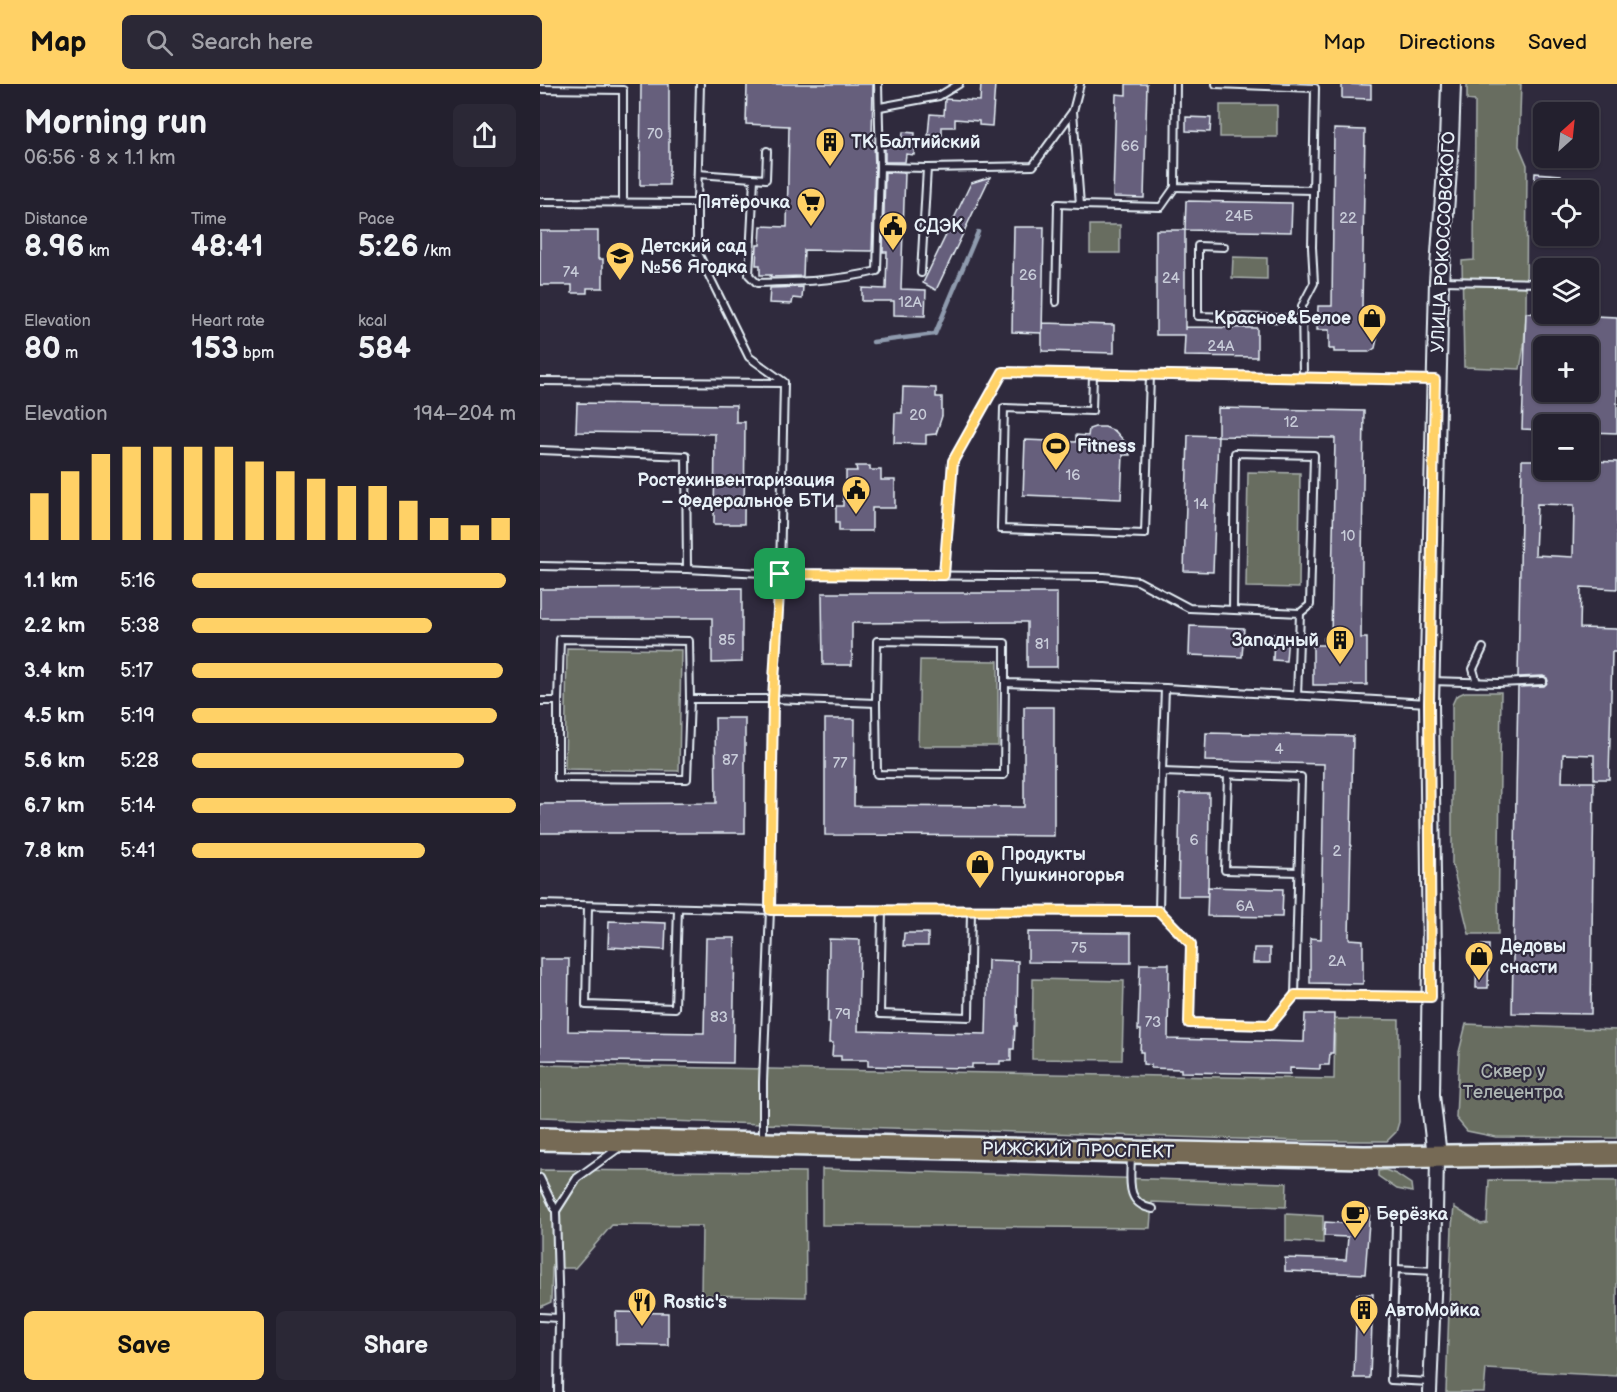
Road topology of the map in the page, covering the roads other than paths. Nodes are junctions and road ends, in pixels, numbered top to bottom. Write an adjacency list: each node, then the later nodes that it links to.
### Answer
1 (700, 84): 14 (lane)
2 (878, 84): 9 (lane)
3 (959, 84): 9 (lane)
4 (1080, 84): 10 (lane)
5 (1176, 84): 16 (lane)
6 (1216, 84): 17 (lane)
7 (1451, 84): 24 (main road, УЛИЦА РОКОССОВСКОГО)
8 (540, 89): 19 (lane)
9 (880, 107): 12 (lane)
10 (1073, 111): 13 (lane); 21 (lane)
11 (767, 151): 15 (lane)
12 (880, 167): 13 (lane); 15 (lane)
13 (927, 168): 23 (lane)
14 (698, 174): 15 (lane); 20 (lane)
15 (754, 179)
16 (1174, 187): 17 (lane); 21 (lane)
17 (1313, 189): 27 (lane)
18 (540, 202): 19 (lane)
19 (623, 202): 20 (lane)
20 (697, 203): 33 (lane)
21 (1080, 205): 26 (lane)
22 (1224, 248): 27 (lane)
23 (921, 273)
24 (1438, 281): 25 (lane); 31 (main road, УЛИЦА РОКОССОВСКОГО)
25 (1533, 283)
26 (1056, 302)
27 (1302, 319): 30 (lane)
28 (1093, 374): 29 (lane); 29 (lane); 38 (lane)
29 (1150, 375): 30 (lane)
30 (1302, 376): 31 (lane)
31 (1435, 380): 42 (main road, УЛИЦА РОКОССОВСКОГО)
32 (540, 381): 33 (lane)
33 (784, 383): 37 (lane)
34 (540, 450): 36 (lane)
35 (540, 566): 36 (lane)
36 (687, 569): 37 (lane)
37 (780, 574): 38 (lane); 49 (lane)
38 (944, 575): 39 (lane)
39 (1233, 609): 40 (lane); 40 (lane)
40 (1300, 613): 47 (lane)
41 (1483, 648): 45 (lane)
42 (1430, 681): 45 (lane); 53 (main road, УЛИЦА РОКОССОВСКОГО)
43 (1543, 681): 45 (lane)
44 (1005, 683): 46 (lane); 52 (lane); 52 (lane)
45 (1477, 683)
46 (1165, 688): 47 (lane); 54 (lane)
47 (1297, 696): 53 (lane)
48 (690, 699): 49 (lane); 51 (lane); 51 (lane)
49 (773, 699): 52 (lane); 60 (lane)
50 (540, 701): 51 (lane)
51 (558, 701)
52 (876, 703)
53 (1429, 703): 65 (main road, УЛИЦА РОКОССОВСКОГО)
54 (1162, 772): 55 (lane); 63 (lane)
55 (1228, 775): 56 (lane); 56 (lane)
56 (1298, 872): 64 (lane)
57 (540, 904): 58 (lane)
58 (588, 906): 59 (lane); 59 (lane)
59 (678, 908): 60 (lane)
60 (770, 910): 61 (lane); 68 (lane)
61 (882, 911): 62 (lane); 62 (lane)
62 (971, 911): 63 (lane)
63 (1159, 911): 64 (lane)
64 (1295, 995): 65 (lane)
65 (1431, 997): 71 (main road, УЛИЦА РОКОССОВСКОГО)
66 (540, 1139): 67 (highway, РИЖСКИЙ ПРОСПЕКТ)
67 (628, 1141): 68 (highway, РИЖСКИЙ ПРОСПЕКТ); 74 (lane)
68 (764, 1143): 69 (highway, РИЖСКИЙ ПРОСПЕКТ)
69 (1131, 1151): 71 (highway, РИЖСКИЙ ПРОСПЕКТ); 73 (lane)
70 (1617, 1154): 71 (highway, РИЖСКИЙ ПРОСПЕКТ)
71 (1437, 1156): 77 (street)
72 (540, 1178): 74 (lane)
73 (1153, 1209)
74 (556, 1211): 79 (lane)
75 (1396, 1221): 76 (lane)
76 (1395, 1269): 77 (lane); 80 (lane)
77 (1435, 1271): 80 (street)
78 (540, 1317): 79 (lane)
79 (559, 1318): 81 (lane)
80 (1430, 1387)
81 (558, 1392)

